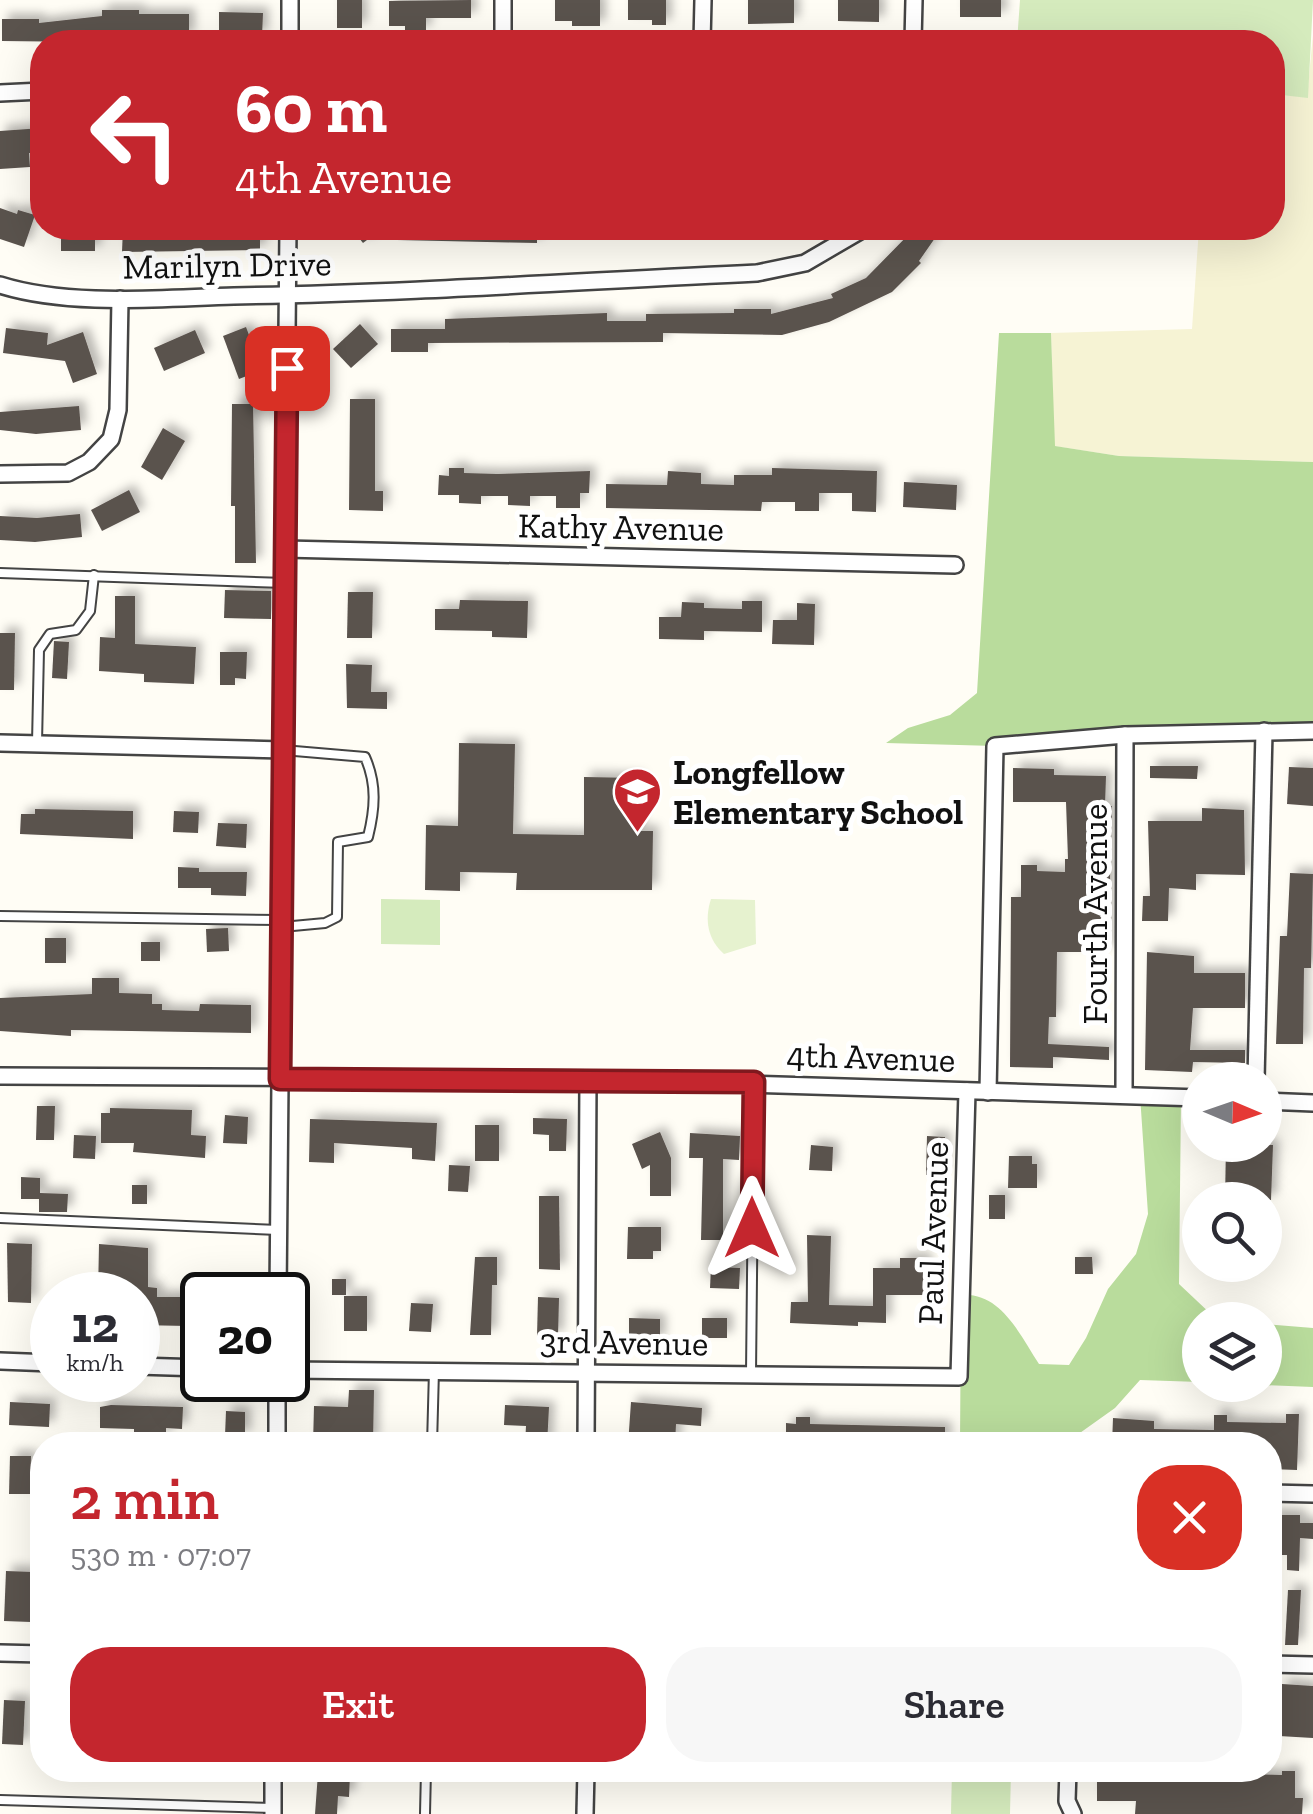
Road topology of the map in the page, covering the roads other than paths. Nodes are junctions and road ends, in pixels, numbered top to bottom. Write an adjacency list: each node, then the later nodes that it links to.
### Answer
1 (290, 0): 5 (street)
2 (502, 0): 6 (street)
3 (703, 0): 7 (street)
4 (914, 0): 8 (street)
5 (290, 30)
6 (503, 30)
7 (702, 30)
8 (913, 30)
9 (30, 92): 10 (street)
10 (0, 93)
11 (288, 240): 14 (street)
12 (845, 240): 14 (street, Marilyn Drive)
13 (0, 285): 15 (street, Marilyn Drive)
14 (288, 295): 15 (street, Marilyn Drive); 17 (street)
15 (120, 298): 16 (street)
16 (0, 474)
17 (285, 549): 18 (street, Kathy Avenue); 21 (street)
18 (955, 564)
19 (0, 573): 20 (lane)
20 (94, 576): 21 (lane); 26 (lane)
21 (285, 584): 27 (street)
22 (1313, 731): 23 (street)
23 (1264, 732): 24 (street); 30 (street)
24 (1126, 735): 36 (street); 37 (street, Fourth Avenue)
25 (0, 743): 26 (street)
26 (37, 744): 27 (street)
27 (283, 750): 29 (street); 29 (lane)
28 (0, 916): 29 (lane)
29 (282, 924): 32 (street)
30 (1256, 1062)
31 (0, 1076): 32 (street, 4th Avenue)
32 (280, 1079): 33 (street, 4th Avenue); 42 (street)
33 (588, 1079): 34 (street, 4th Avenue); 48 (street)
34 (754, 1082): 35 (street, 4th Avenue); 49 (lane)
35 (967, 1091): 36 (street, 4th Avenue); 50 (street, Paul Avenue)
36 (988, 1092): 37 (street, 4th Avenue)
37 (1124, 1094): 38 (street, 4th Avenue)
38 (1182, 1097)
39 (1282, 1101): 40 (street)
40 (1313, 1103)
41 (0, 1218): 42 (lane)
42 (278, 1230): 43 (street)
43 (278, 1272)
44 (0, 1362): 45 (street)
45 (30, 1363)
46 (310, 1370): 47 (street, 3rd Avenue)
47 (434, 1370): 48 (street, 3rd Avenue); 53 (lane)
48 (586, 1372): 49 (street, 3rd Avenue); 54 (street)
49 (750, 1374): 50 (street, 3rd Avenue)
50 (959, 1377)
51 (277, 1402): 52 (street)
52 (276, 1432)
53 (432, 1432)
54 (586, 1432)
55 (1282, 1494): 56 (street)
56 (1313, 1494)
57 (0, 1653): 58 (street)
58 (30, 1654)
59 (1282, 1664): 60 (street)
60 (1313, 1665)
61 (273, 1782): 66 (street)
62 (426, 1782): 67 (lane)
63 (586, 1782): 68 (street)
64 (1068, 1782): 69 (street)
65 (0, 1800): 66 (lane)
66 (273, 1811)
67 (425, 1814)
68 (585, 1814)
69 (1073, 1814)

